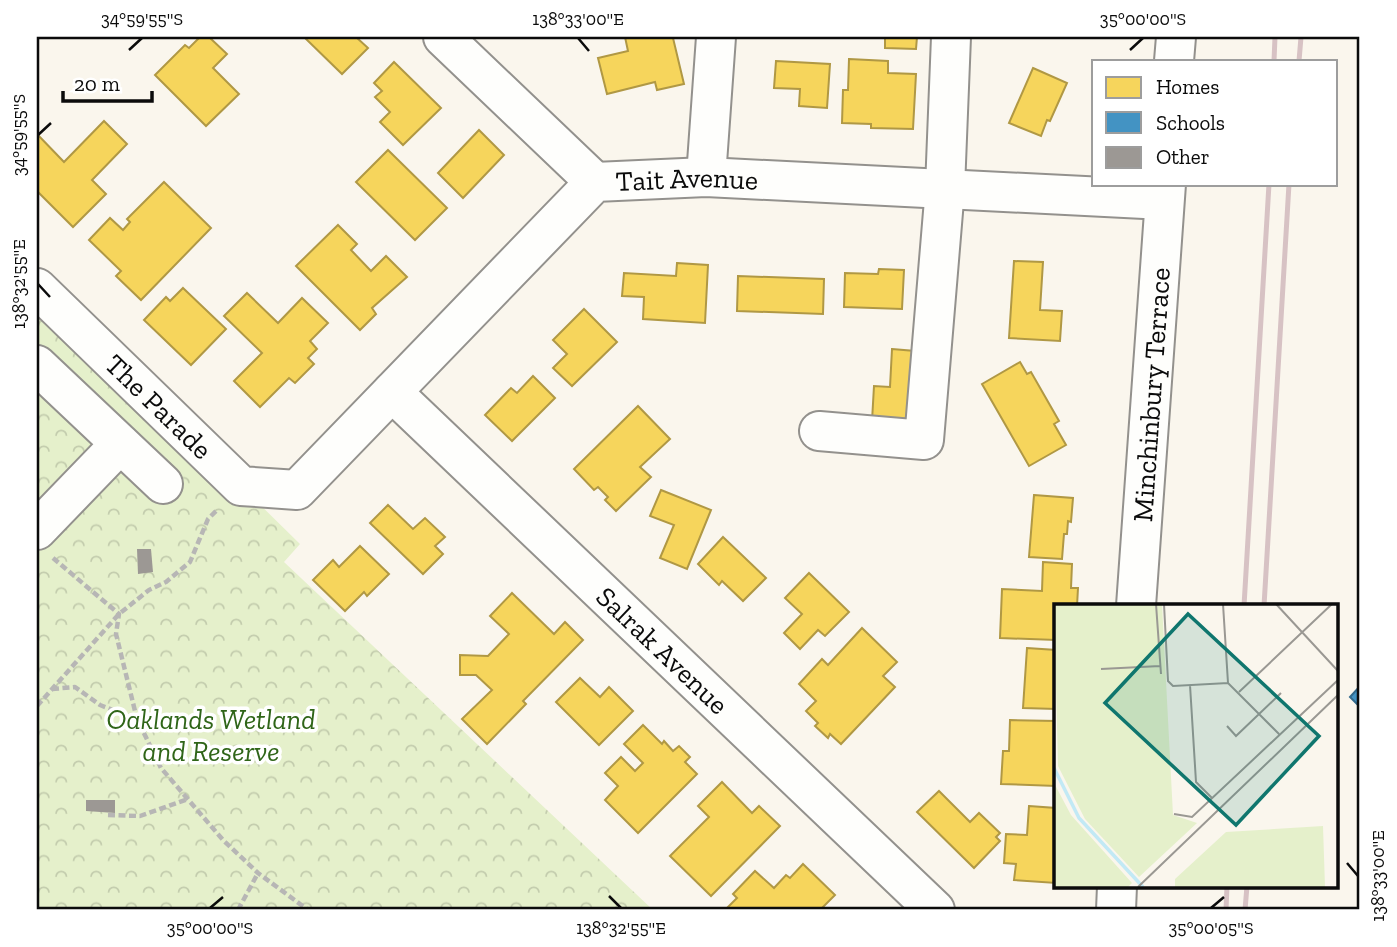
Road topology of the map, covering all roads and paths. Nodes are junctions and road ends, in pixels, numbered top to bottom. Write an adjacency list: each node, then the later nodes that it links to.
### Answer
1 (443, 37): 7 (street)
2 (716, 37): 6 (street)
3 (951, 37): 8 (street)
4 (1176, 37): 5 (street)
5 (1174, 60)
6 (706, 177): 7 (street, Tait Avenue); 8 (street, Tait Avenue)
7 (595, 182): 12 (street, Tait Avenue)
8 (945, 188): 9 (street, Tait Avenue); 13 (street)
9 (1165, 192): 18 (street, Minchinbury Terrace)
10 (37, 288): 16 (street, The Parade)
11 (37, 365): 14 (street)
12 (392, 392): 16 (street, Tait Avenue); 29 (street, Salrak Avenue)
13 (820, 431)
14 (120, 444): 15 (street); 17 (street)
15 (163, 484)
16 (241, 486): 19 (path)
17 (41, 541): 19 (path)
18 (1136, 604)
19 (119, 614): 20 (path); 22 (path)
20 (52, 689): 21 (path); 22 (path)
21 (37, 706)
22 (136, 719): 23 (path)
23 (188, 799): 24 (path); 25 (path)
24 (108, 815)
25 (258, 873): 27 (path); 28 (path)
26 (1117, 888): 30 (street)
27 (238, 910)
28 (308, 910)
29 (935, 910)
30 (1115, 910)

